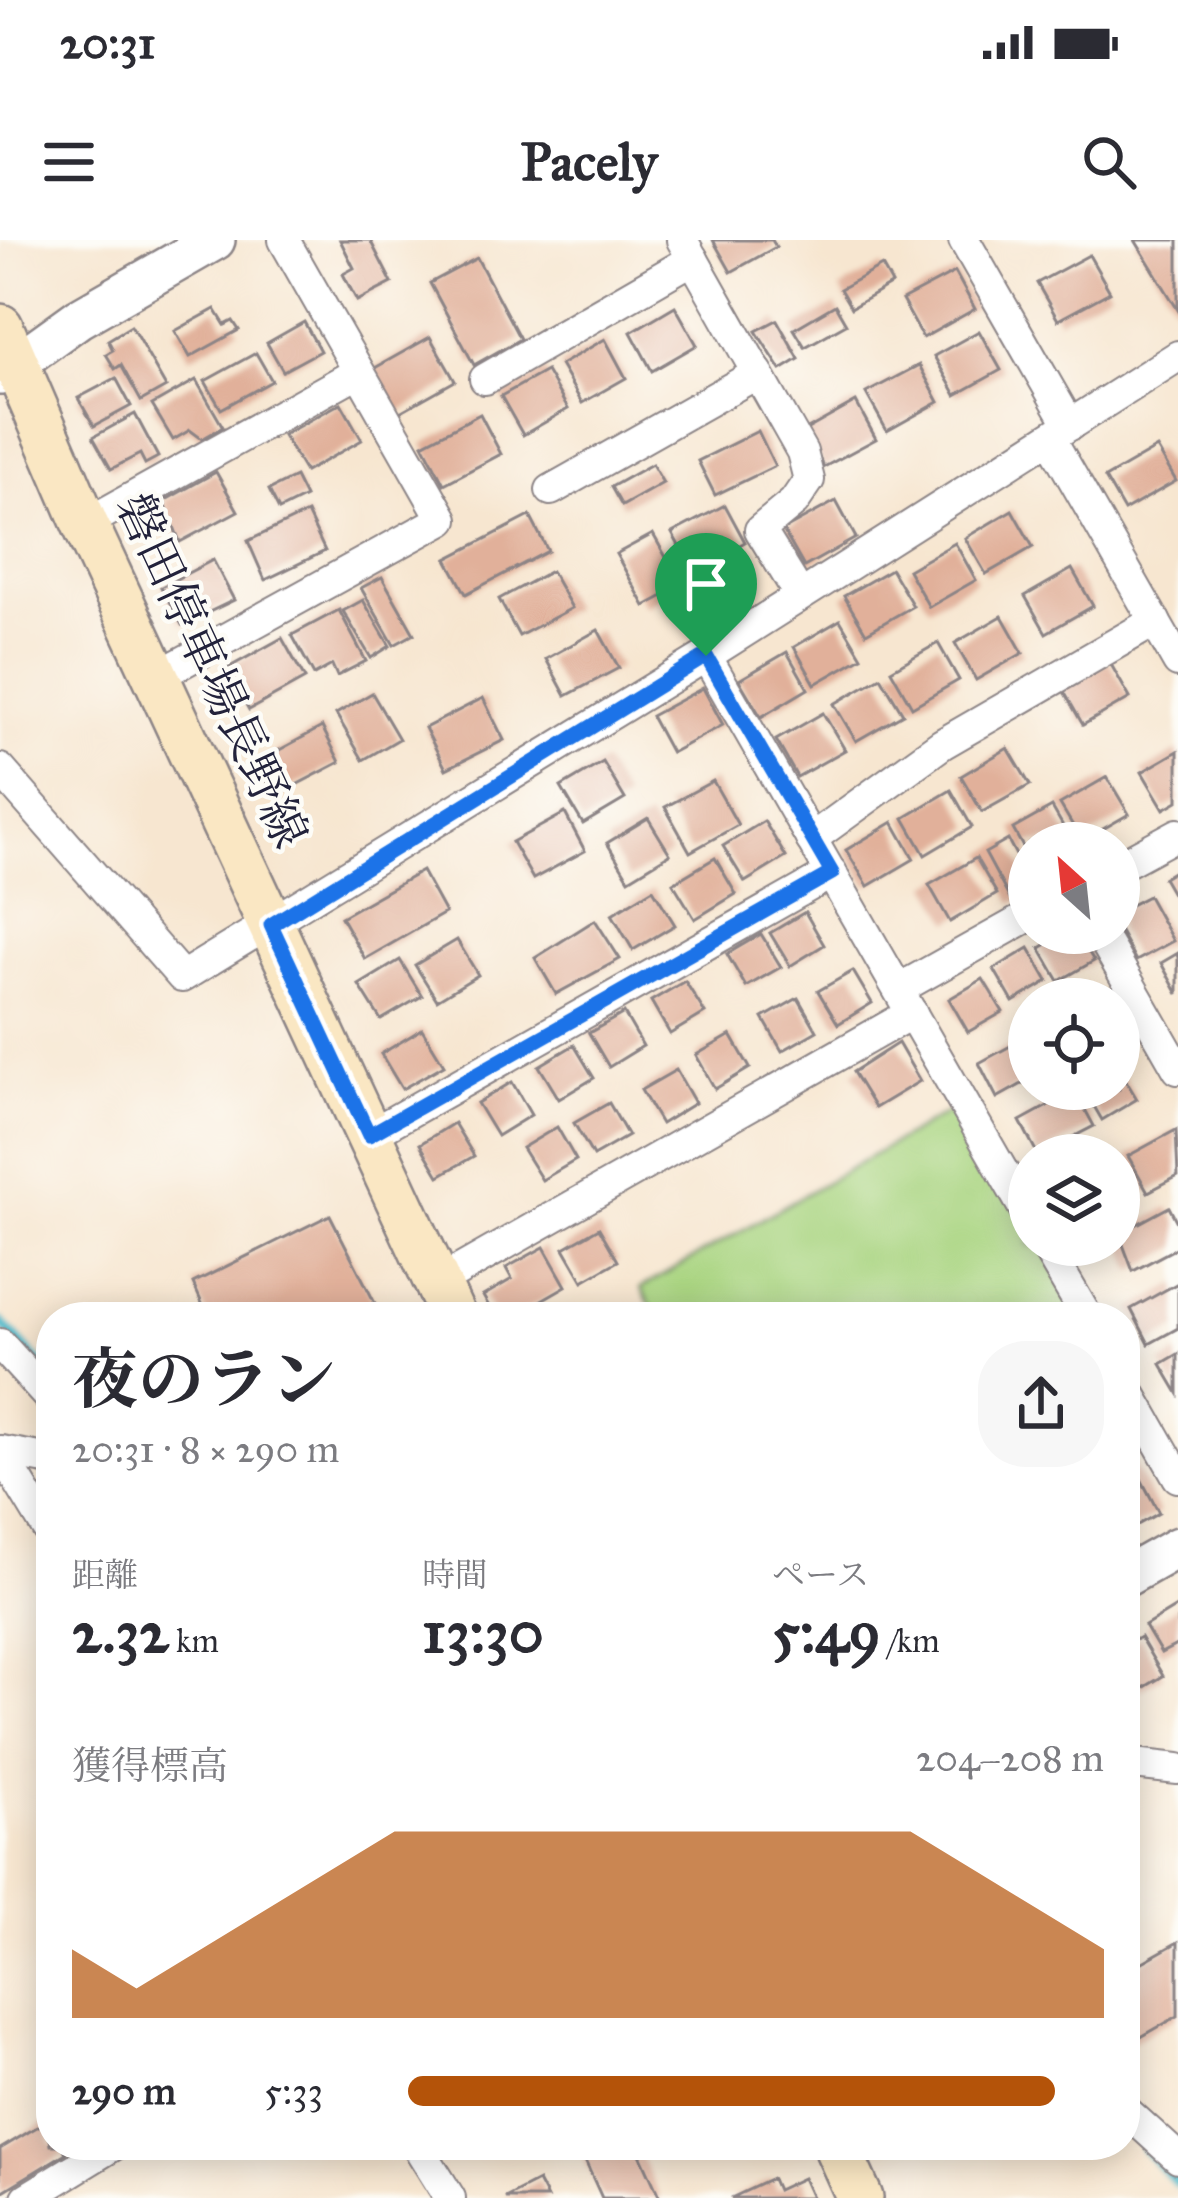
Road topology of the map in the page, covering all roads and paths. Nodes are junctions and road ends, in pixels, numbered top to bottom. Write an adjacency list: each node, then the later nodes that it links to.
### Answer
1 (215, 240): 5 (street)
2 (284, 240): 7 (street)
3 (964, 240): 10 (street)
4 (688, 249): 8 (street); 9 (street)
5 (5, 354): 12 (main road, 磐田停車場長野線)
6 (1178, 356): 10 (street)
7 (358, 372): 12 (street); 17 (street)
8 (758, 373): 11 (street); 13 (street)
9 (485, 379)
10 (1060, 432): 13 (street); 14 (street)
11 (551, 490)
12 (85, 524): 17 (main road, 磐田停車場長野線)
13 (800, 596): 15 (street)
14 (1155, 621): 16 (street); 20 (street)
15 (706, 656): 20 (street); 23 (street)
16 (1178, 662)
17 (156, 676): 23 (main road, 磐田停車場長野線)
18 (0, 769): 23 (street)
19 (1178, 833): 21 (street)
20 (812, 839): 22 (street)
21 (1140, 854)
22 (832, 873): 26 (street); 28 (street)
23 (271, 925): 28 (main road, 磐田停車場長野線)
24 (1008, 930): 26 (street)
25 (1112, 954): 27 (street)
26 (905, 1001): 29 (street); 31 (street)
27 (1178, 1069)
28 (369, 1135): 31 (main road, 磐田停車場長野線)
29 (1008, 1180)
30 (1057, 1266): 32 (street)
31 (445, 1300)
32 (1078, 1302)
33 (0, 1344): 34 (street)
34 (36, 1384)
35 (1140, 1410): 38 (street)
36 (1, 1451): 37 (street); 39 (street)
37 (36, 1457)
38 (1178, 1477)
39 (36, 1510)
40 (1178, 1547): 41 (street)
41 (1140, 1569)
42 (1140, 1765): 43 (street)
43 (1178, 1769)
44 (1140, 2124): 45 (street)
45 (1178, 2158)
46 (90, 2160): 49 (street)
47 (426, 2160): 50 (street)
48 (843, 2160): 51 (main road)
49 (27, 2198)
50 (450, 2198)
51 (860, 2198)

